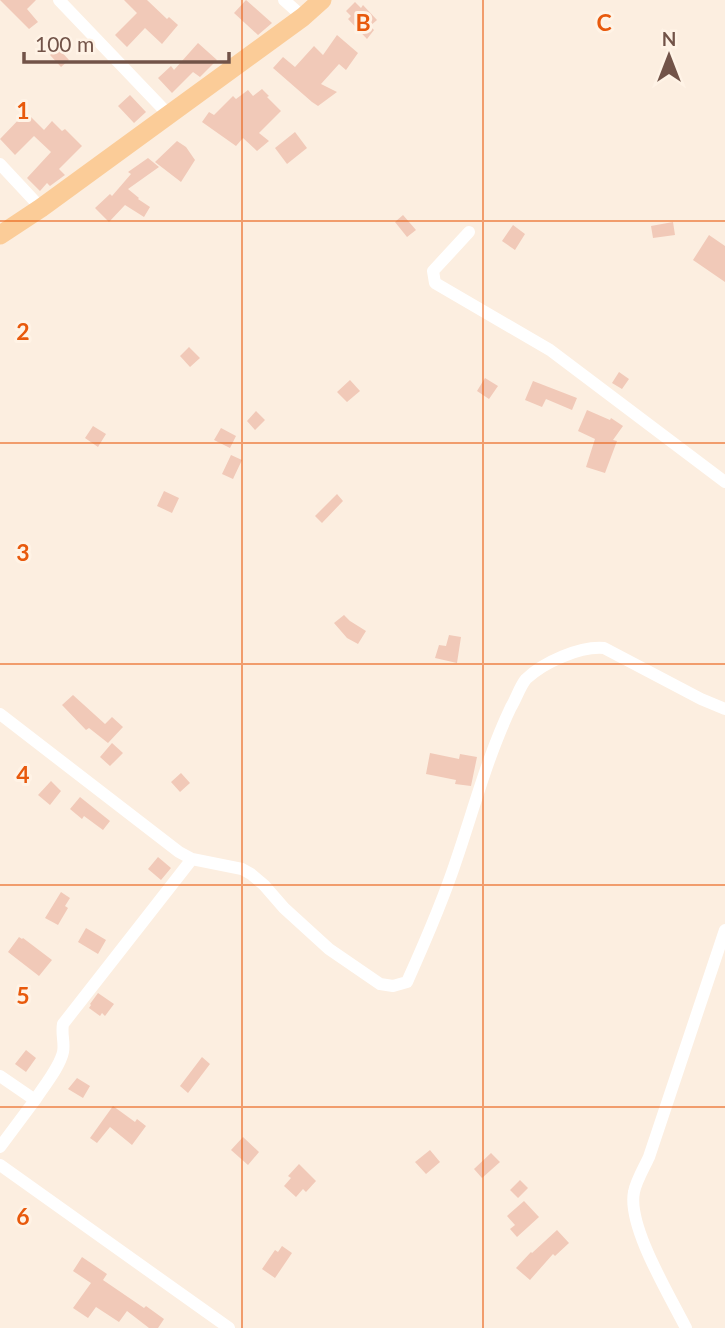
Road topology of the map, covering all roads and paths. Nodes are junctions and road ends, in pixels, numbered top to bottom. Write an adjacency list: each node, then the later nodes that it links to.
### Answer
1 (59, 0): 5 (street)
2 (284, 0): 4 (street)
3 (323, 0): 4 (main road)
4 (303, 17): 5 (main road)
5 (168, 114): 7 (main road)
6 (0, 164): 7 (street)
7 (41, 208): 9 (main road)
8 (469, 232): 10 (street)
9 (0, 235)
10 (725, 482)
11 (725, 709): 13 (street)
12 (0, 715): 13 (street)
13 (192, 859): 16 (street)
14 (725, 930): 20 (street)
15 (0, 1076): 16 (street)
16 (34, 1100): 17 (street)
17 (0, 1147)
18 (0, 1165): 19 (street)
19 (229, 1328)
20 (685, 1328)

